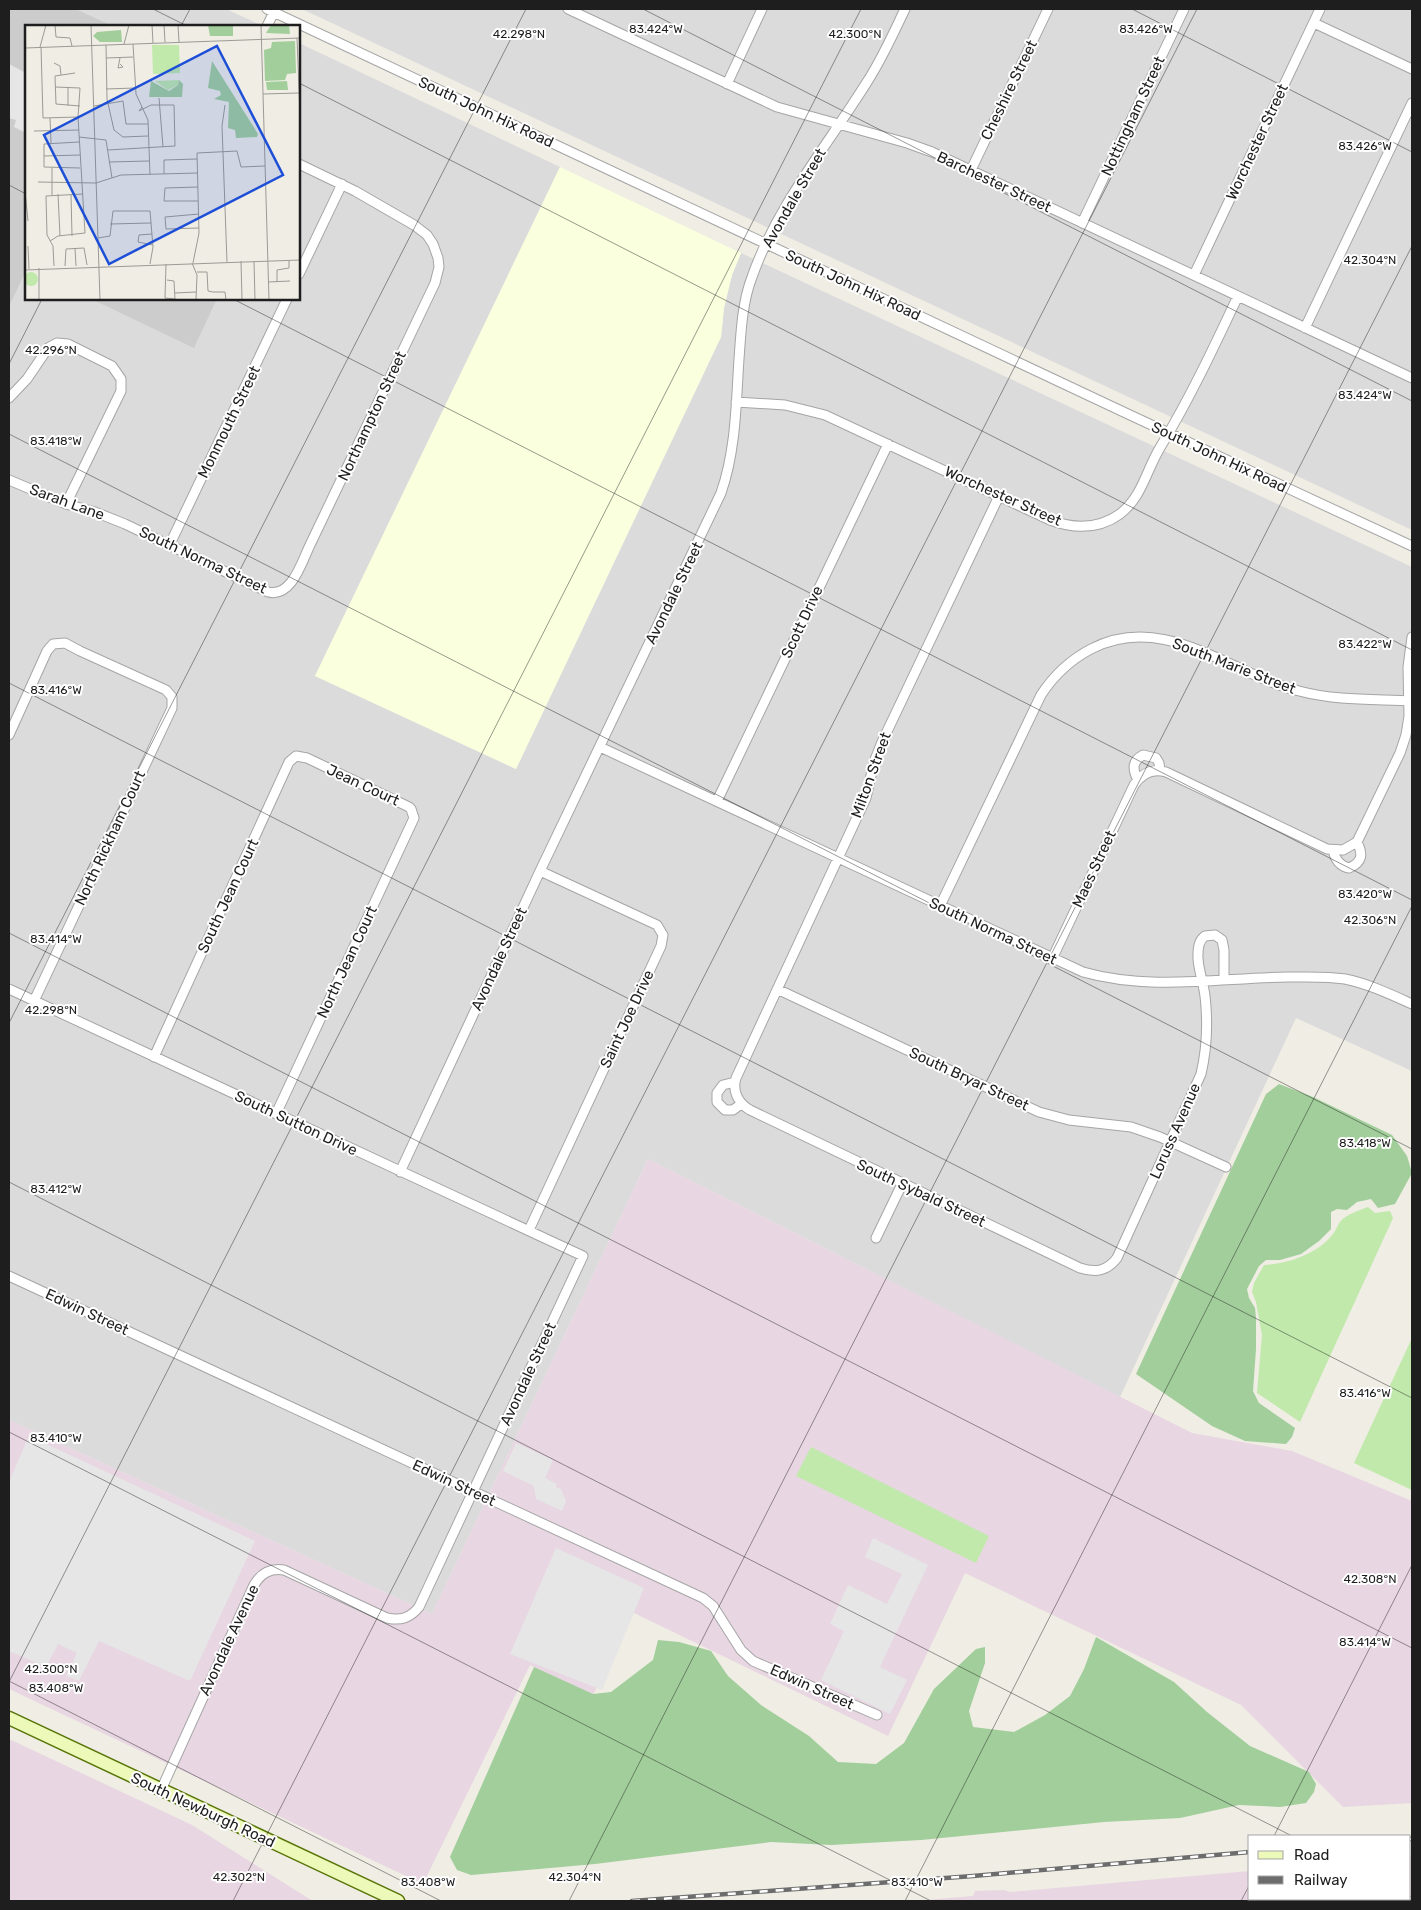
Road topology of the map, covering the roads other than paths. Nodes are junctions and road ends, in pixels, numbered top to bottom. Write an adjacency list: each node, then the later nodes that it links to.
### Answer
1 (568, 9): 11 (street, Barchester Street)
2 (762, 9): 11 (street)
3 (905, 9): 13 (street, Avondale Street)
4 (1048, 9): 15 (street, Cheshire Street)
5 (1184, 9): 17 (street, Nottingham Street)
6 (1320, 9): 8 (street, Worchester Street)
7 (270, 10): 9 (street); 18 (street, South John Hix Road)
8 (1314, 23): 10 (street); 20 (street, Worchester Street)
9 (267, 25)
10 (1412, 69)
11 (727, 84): 13 (street, Barchester Street)
12 (1412, 103): 23 (street)
13 (838, 125): 15 (street, Barchester Street); 18 (street, Avondale Street)
14 (300, 164): 16 (street)
15 (971, 170): 17 (street, Barchester Street)
16 (342, 184): 19 (street); 35 (street, Northampton Street)
17 (1082, 223): 20 (street, Barchester Street)
18 (765, 244): 26 (street, Avondale Street); 27 (street, South John Hix Road)
19 (300, 272)
20 (1194, 275): 21 (street, Barchester Street)
21 (1238, 296): 23 (street, Barchester Street); 27 (street, Worchester Street)
22 (287, 300): 33 (street, Monmouth Street)
23 (1306, 328): 24 (street, Barchester Street)
24 (1412, 378)
25 (9, 398): 31 (street)
26 (736, 402): 28 (street, Worchester Street); 39 (street, Avondale Street)
27 (1170, 434): 30 (street, Worchester Street); 34 (street, South John Hix Road)
28 (888, 444): 30 (street, Worchester Street); 43 (street, Scott Drive)
29 (9, 480): 31 (street, Sarah Lane)
30 (999, 496): 47 (street, Milton Street)
31 (66, 504): 32 (street, Sarah Lane)
32 (125, 524): 33 (street, South Norma Street)
33 (170, 544): 35 (street, South Norma Street)
34 (1412, 546)
35 (282, 591)
36 (1412, 637): 37 (street, Maes Street)
37 (1410, 701): 45 (street, Maes Street); 49 (street, South Marie Street)
38 (9, 735): 55 (street, North Rickham Court)
39 (600, 747): 43 (street, South Norma Street); 48 (street, Avondale Street)
40 (314, 762): 44 (street, Jean Court); 57 (street, South Jean Court)
41 (1160, 770): 42 (street); 42 (street, Maes Street); 46 (street, Maes Street)
42 (1138, 780): 50 (street, Maes Street)
43 (717, 801): 47 (street, South Norma Street)
44 (411, 809): 60 (street, North Jean Court)
45 (1357, 842): 46 (street); 46 (street, Maes Street)
46 (1333, 850)
47 (838, 858): 49 (street, South Norma Street); 54 (street, Milton Street)
48 (540, 871): 63 (street, Avondale Street); 65 (street, Saint Joe Drive)
49 (940, 906): 50 (street, South Norma Street)
50 (1052, 959): 52 (street, South Norma Street)
51 (1224, 979): 52 (street, South Norma Street); 52 (street, Loruss Avenue); 56 (street, South Norma Street)
52 (1201, 980): 61 (street, Loruss Avenue)
53 (9, 989): 55 (street, South Sutton Drive)
54 (777, 989): 58 (street, Milton Street); 61 (street, South Bryar Street)
55 (34, 1001): 57 (street, South Sutton Drive)
56 (1412, 1004)
57 (154, 1057): 60 (street, South Sutton Drive)
58 (734, 1082): 59 (street, South Sybald Street); 59 (street, Milton Street)
59 (742, 1104): 64 (street, South Sybald Street)
60 (276, 1114): 63 (street, South Sutton Drive)
61 (1170, 1141): 62 (street, South Bryar Street); 68 (street, Loruss Avenue)
62 (1226, 1167)
63 (400, 1172): 65 (street, South Sutton Drive)
64 (902, 1184): 66 (street); 68 (street, South Sybald Street)
65 (529, 1230): 67 (street, South Sutton Drive)
66 (876, 1238)
67 (583, 1256): 70 (street, Avondale Street)
68 (1105, 1269)
69 (9, 1276): 70 (street, Edwin Street)
70 (473, 1492): 71 (street, Edwin Street); 73 (street, Avondale Avenue)
71 (877, 1715)
72 (9, 1718): 73 (main road, South Newburgh Road)
73 (161, 1790): 74 (main road, South Newburgh Road)
74 (398, 1901)

